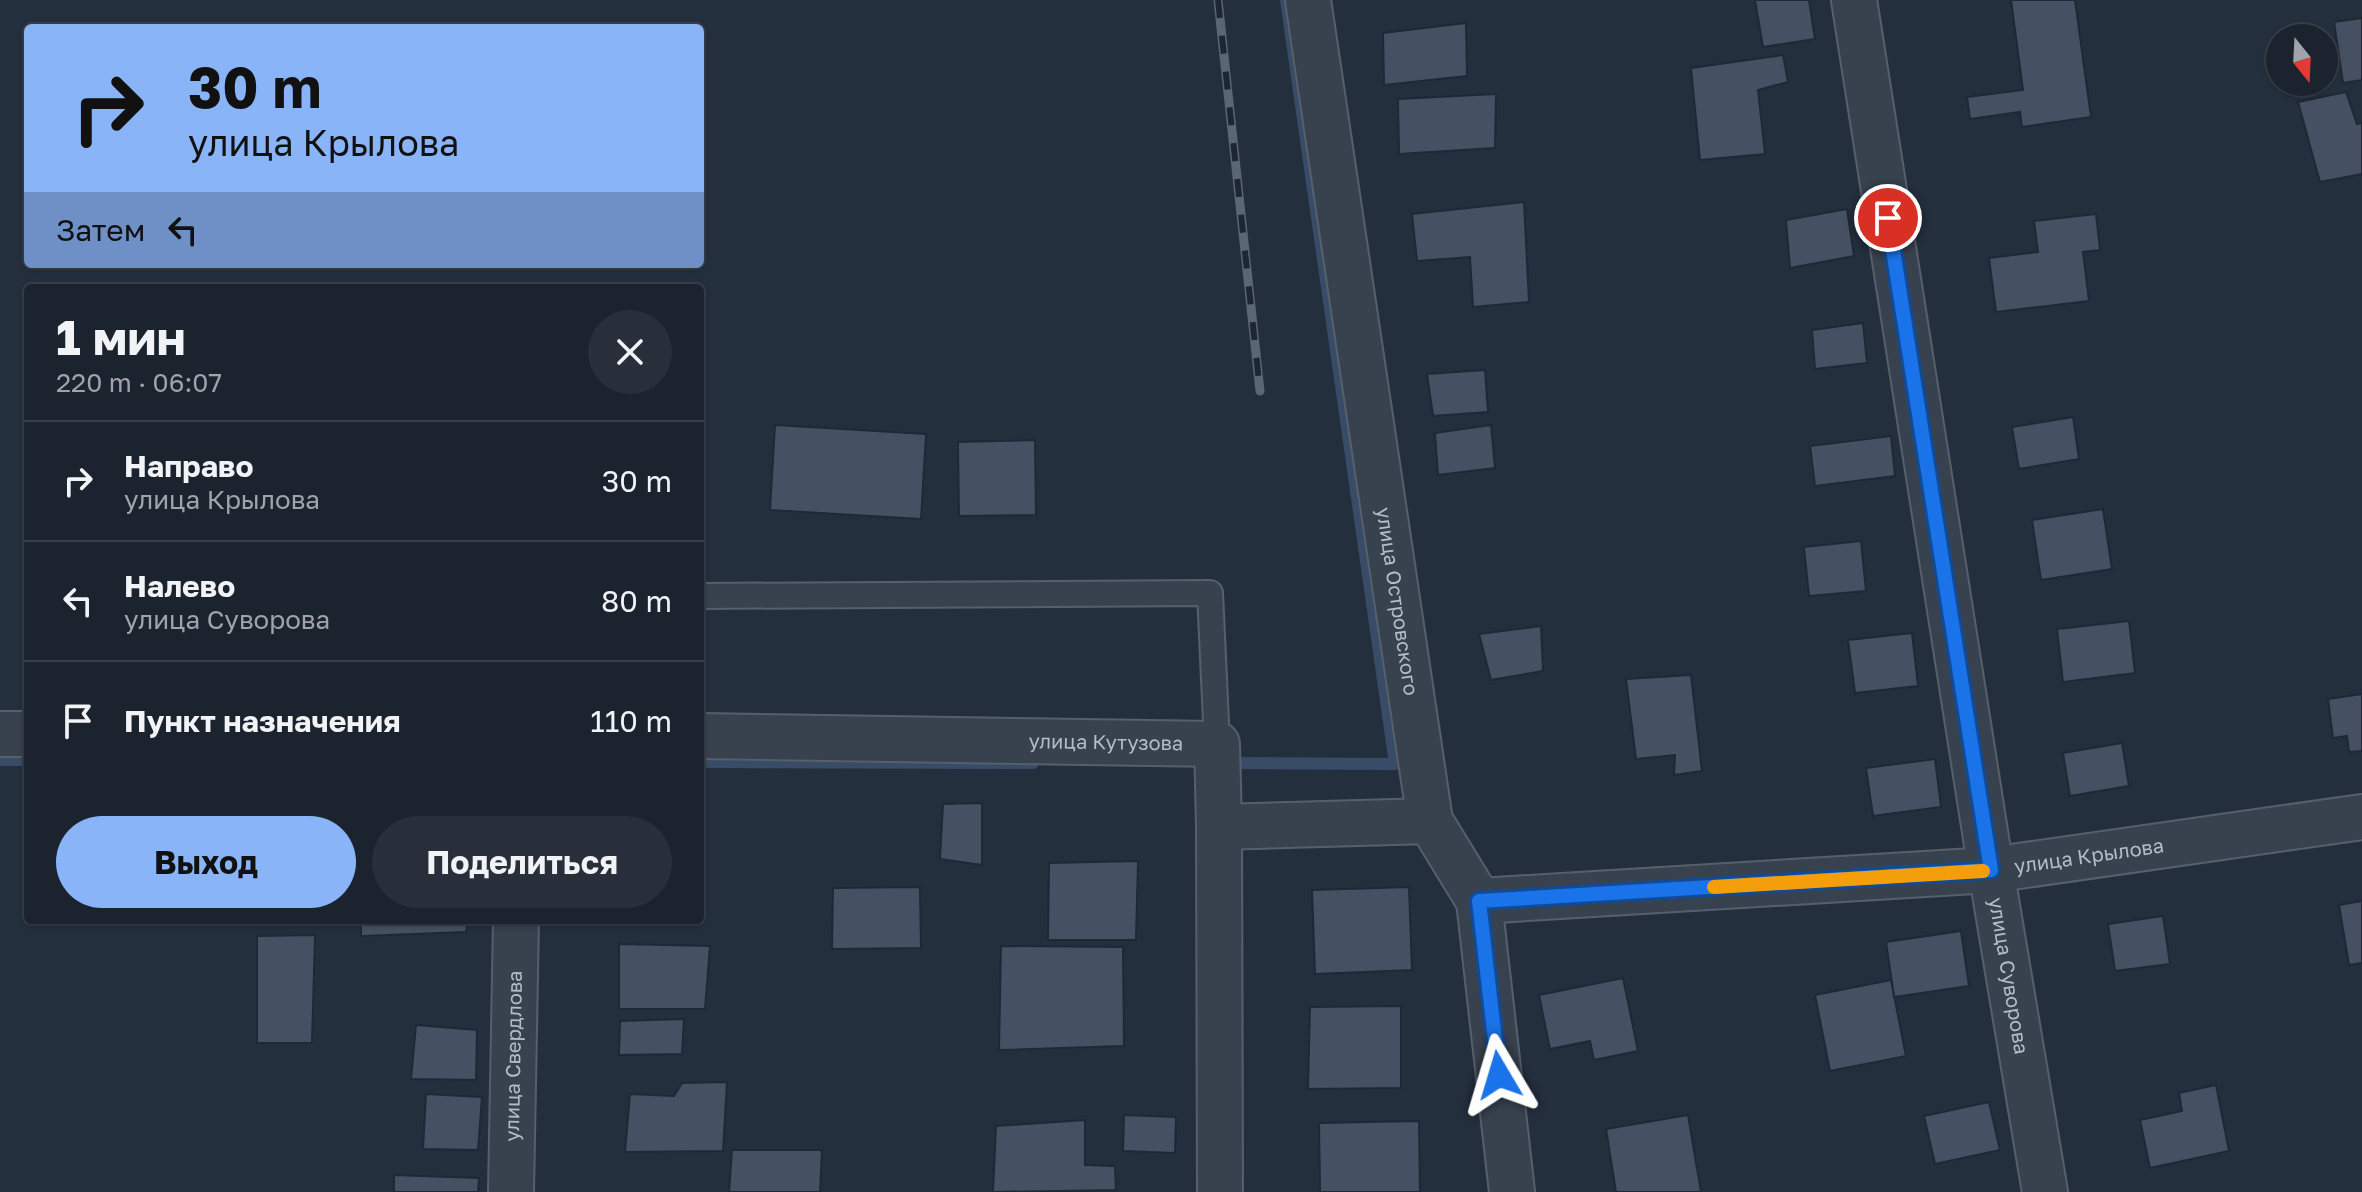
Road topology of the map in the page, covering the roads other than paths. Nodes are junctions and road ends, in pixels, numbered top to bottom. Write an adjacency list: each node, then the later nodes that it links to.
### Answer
1 (1308, 0): 9 (street, улица Островского)
2 (1854, 0): 11 (street, улица Суворова)
3 (704, 596): 7 (lane)
4 (0, 734): 5 (street)
5 (24, 734)
6 (704, 736): 7 (street, улица Кутузова)
7 (1217, 744): 10 (street)
8 (2362, 817): 11 (street, улица Крылова)
9 (1430, 821): 10 (street); 12 (street, улица Островского)
10 (1219, 827): 15 (street)
11 (1991, 870): 12 (street, улица Крылова); 17 (street, улица Суворова)
12 (1479, 901): 16 (street, улица Островского)
13 (516, 924): 14 (street, улица Свердлова)
14 (511, 1192)
15 (1220, 1192)
16 (1512, 1192)
17 (2045, 1192)

